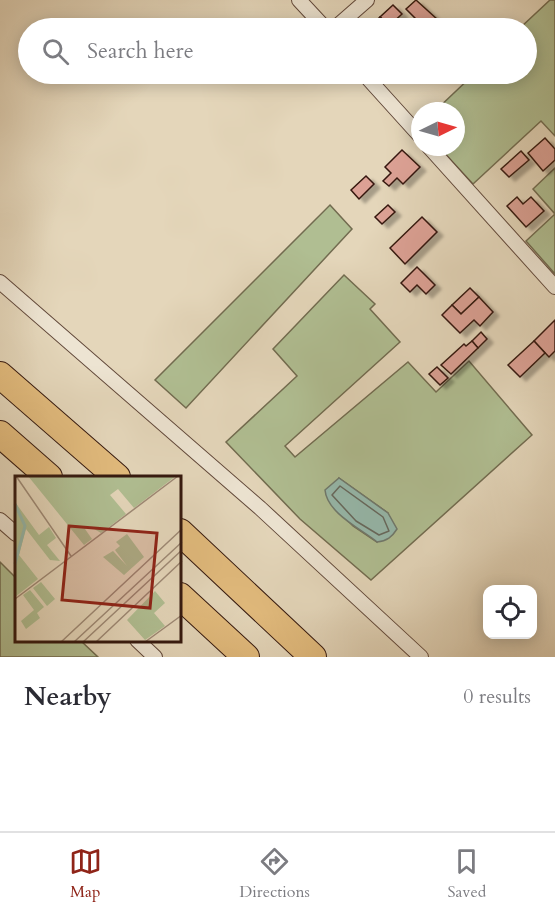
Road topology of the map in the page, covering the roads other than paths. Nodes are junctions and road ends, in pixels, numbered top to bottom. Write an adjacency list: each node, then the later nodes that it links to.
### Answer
1 (299, 0): 3 (street)
2 (367, 0): 4 (street)
3 (316, 18)
4 (346, 18)
5 (373, 84): 6 (street)
6 (411, 126)
7 (437, 156): 9 (street)
8 (0, 282): 22 (street)
9 (555, 287)
10 (0, 375): 13 (highway)
11 (0, 434): 12 (highway)
12 (48, 476)
13 (116, 476)
14 (0, 520): 15 (street)
15 (15, 533)
16 (182, 534): 21 (highway)
17 (182, 598): 20 (highway)
18 (139, 642): 19 (street)
19 (155, 657)
20 (246, 657)
21 (313, 657)
22 (421, 657)

